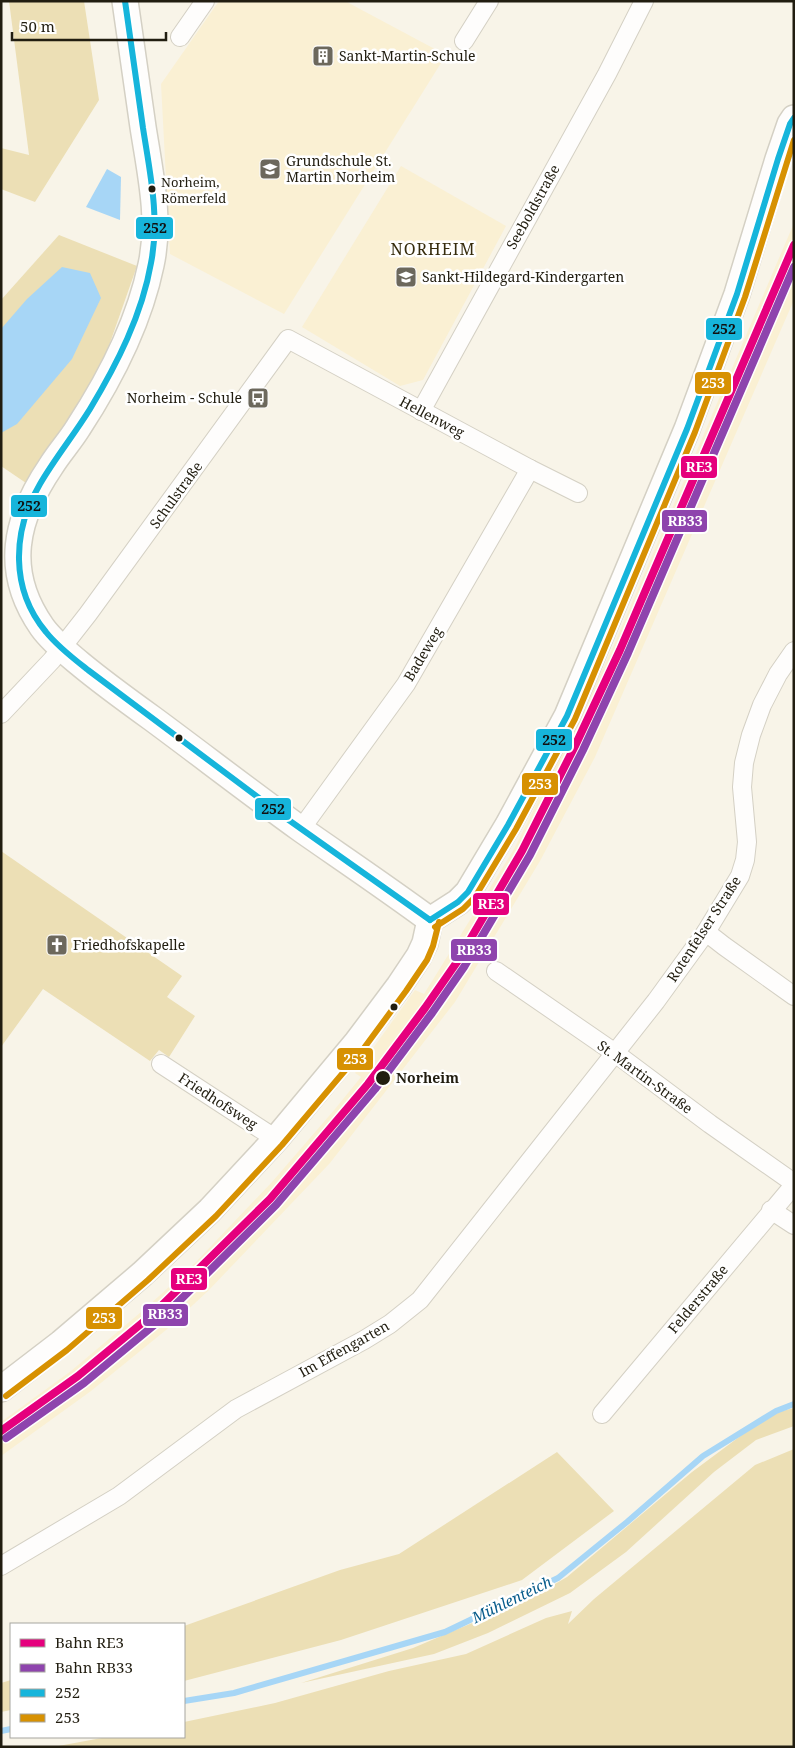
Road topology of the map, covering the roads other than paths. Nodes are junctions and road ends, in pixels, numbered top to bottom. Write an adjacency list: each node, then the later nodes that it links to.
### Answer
1 (125, 1): 12 (main road)
2 (205, 1): 5 (street)
3 (488, 1): 6 (street)
4 (644, 1): 9 (street, Seeboldstraße)
5 (180, 37)
6 (464, 41)
7 (794, 118): 16 (main road)
8 (288, 339): 9 (street, Hellenweg); 12 (street, Schulstraße)
9 (421, 411): 10 (street, Hellenweg)
10 (530, 469): 11 (street, Hellenweg); 15 (street, Badeweg)
11 (578, 493)
12 (62, 648): 14 (street, Schulstraße); 15 (main road)
13 (794, 651): 17 (street, Rotenfelser Straße)
14 (1, 714)
15 (301, 828): 16 (main road)
16 (430, 920): 22 (main road)
17 (706, 932): 19 (street); 20 (street, Rotenfelser Straße)
18 (496, 971): 20 (street, St. Martin-Straße)
19 (794, 996)
20 (615, 1053): 23 (street, St. Martin-Straße); 28 (street, Im Effengarten)
21 (161, 1064): 22 (street, Friedhofsweg)
22 (276, 1139): 26 (main road)
23 (794, 1184): 24 (street, Felderstraße)
24 (772, 1210): 25 (street); 27 (street, Felderstraße)
25 (794, 1225)
26 (1, 1389)
27 (602, 1414)
28 (1, 1566)

